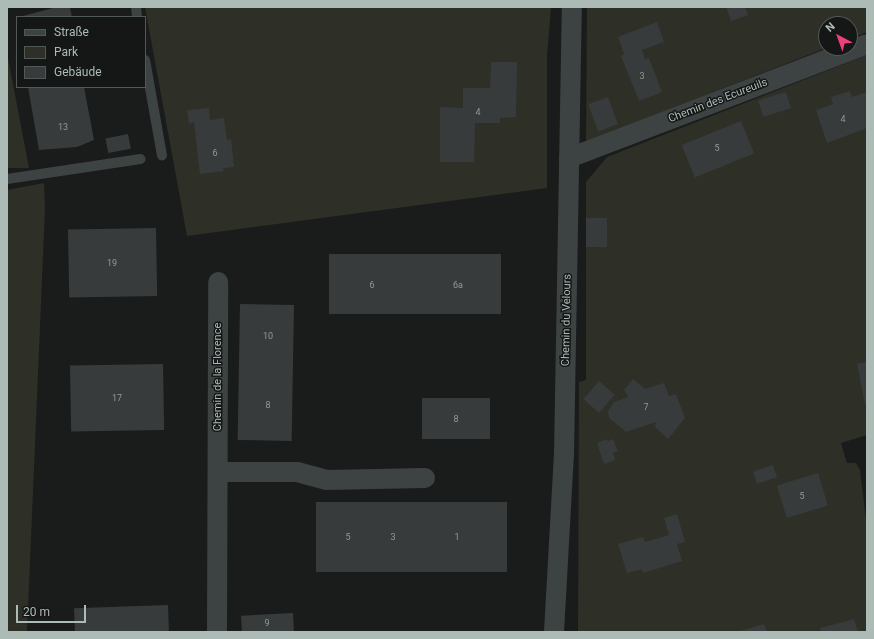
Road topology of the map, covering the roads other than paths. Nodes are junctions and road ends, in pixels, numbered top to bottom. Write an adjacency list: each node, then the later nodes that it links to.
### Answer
1 (572, 7): 5 (street, Chemin du Velours)
2 (867, 44): 5 (street, Chemin des Ecureuils)
3 (146, 66): 4 (lane)
4 (162, 155)
5 (569, 158): 12 (street, Chemin du Velours)
6 (141, 159): 7 (lane)
7 (7, 179)
8 (218, 282): 9 (street, Chemin de la Florence)
9 (218, 472): 10 (street); 11 (street, Chemin de la Florence)
10 (424, 478)
11 (217, 632)
12 (554, 632)

